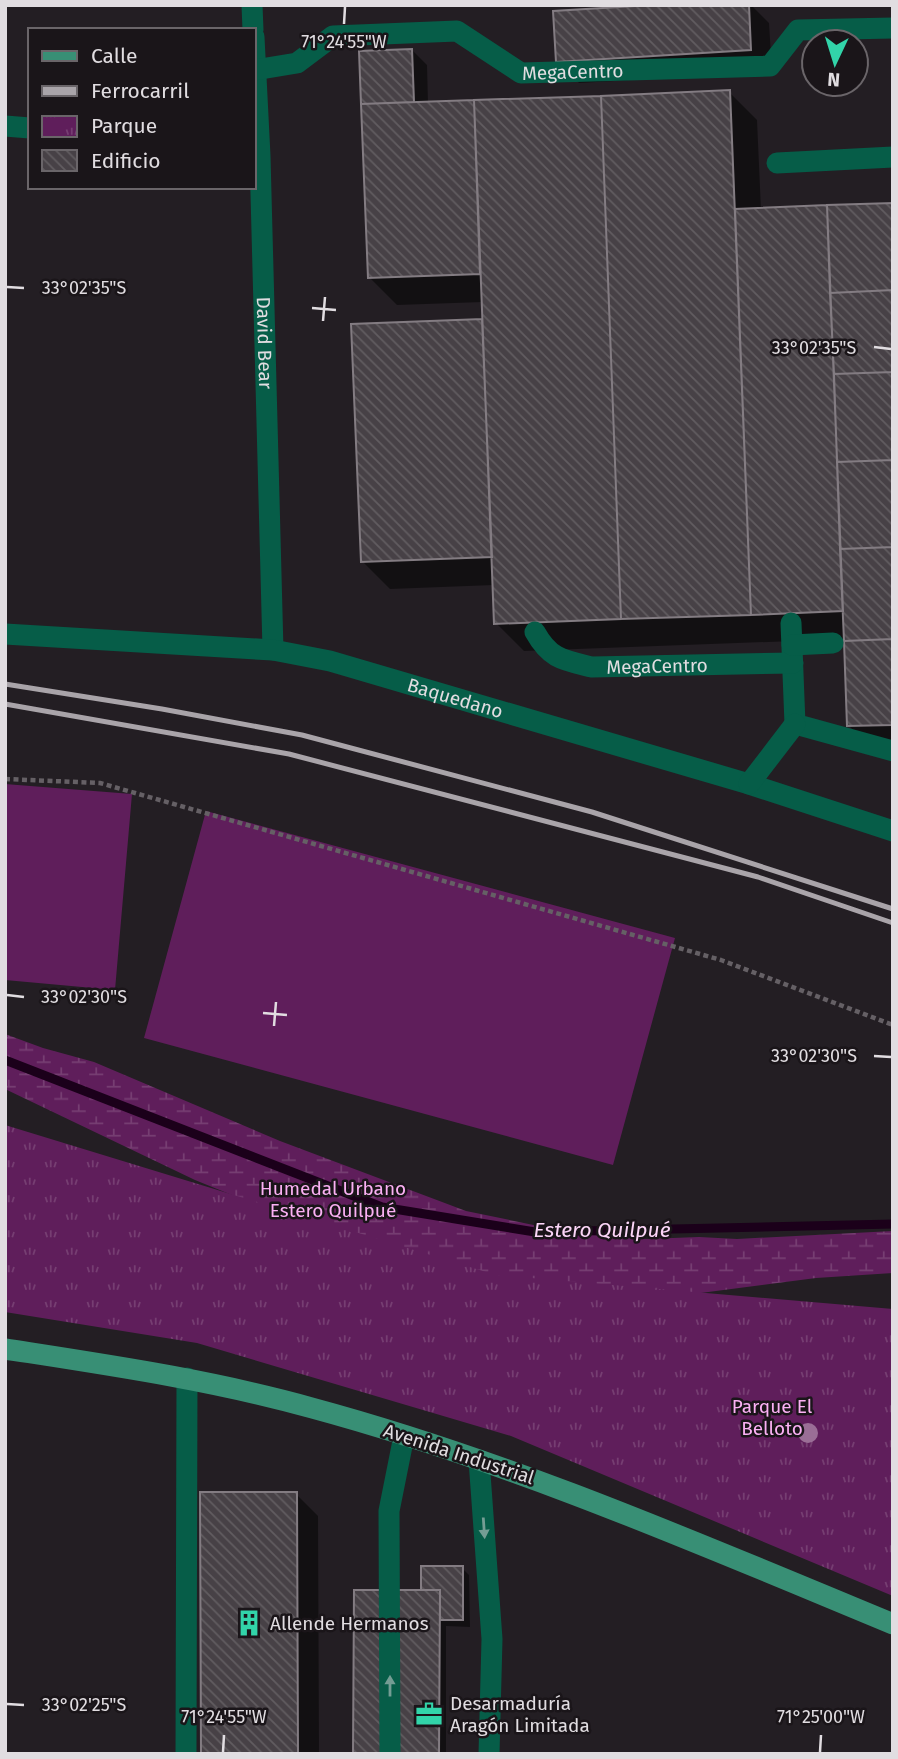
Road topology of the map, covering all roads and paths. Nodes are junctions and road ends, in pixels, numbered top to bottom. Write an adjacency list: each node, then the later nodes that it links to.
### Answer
1 (252, 5): 2 (street)
2 (253, 28)
3 (893, 28): 4 (street, MegaCentro)
4 (256, 70)
5 (256, 113): 8 (street, David Bear)
6 (5, 125): 7 (street)
7 (28, 128)
8 (257, 156): 15 (street, David Bear)
9 (893, 157): 10 (street)
10 (776, 163)
11 (791, 622): 16 (street)
12 (535, 632): 16 (street, MegaCentro)
13 (5, 634): 15 (street, Baquedano)
14 (833, 643): 16 (street, MegaCentro)
15 (273, 650): 20 (street, Baquedano)
16 (792, 654): 17 (street)
17 (795, 724): 18 (street); 20 (street)
18 (893, 751)
19 (5, 779): 22 (path)
20 (749, 784): 21 (street, Baquedano)
21 (893, 831)
22 (893, 1025)
23 (5, 1349): 24 (main road, Avenida Industrial)
24 (187, 1378): 25 (main road, Avenida Industrial); 28 (street)
25 (404, 1436): 26 (main road, Avenida Industrial); 29 (street, one-way to 25)
26 (479, 1460): 27 (main road, Avenida Industrial); 30 (street, one-way to 30)
27 (893, 1623)
28 (186, 1754)
29 (390, 1754)
30 (489, 1754)

